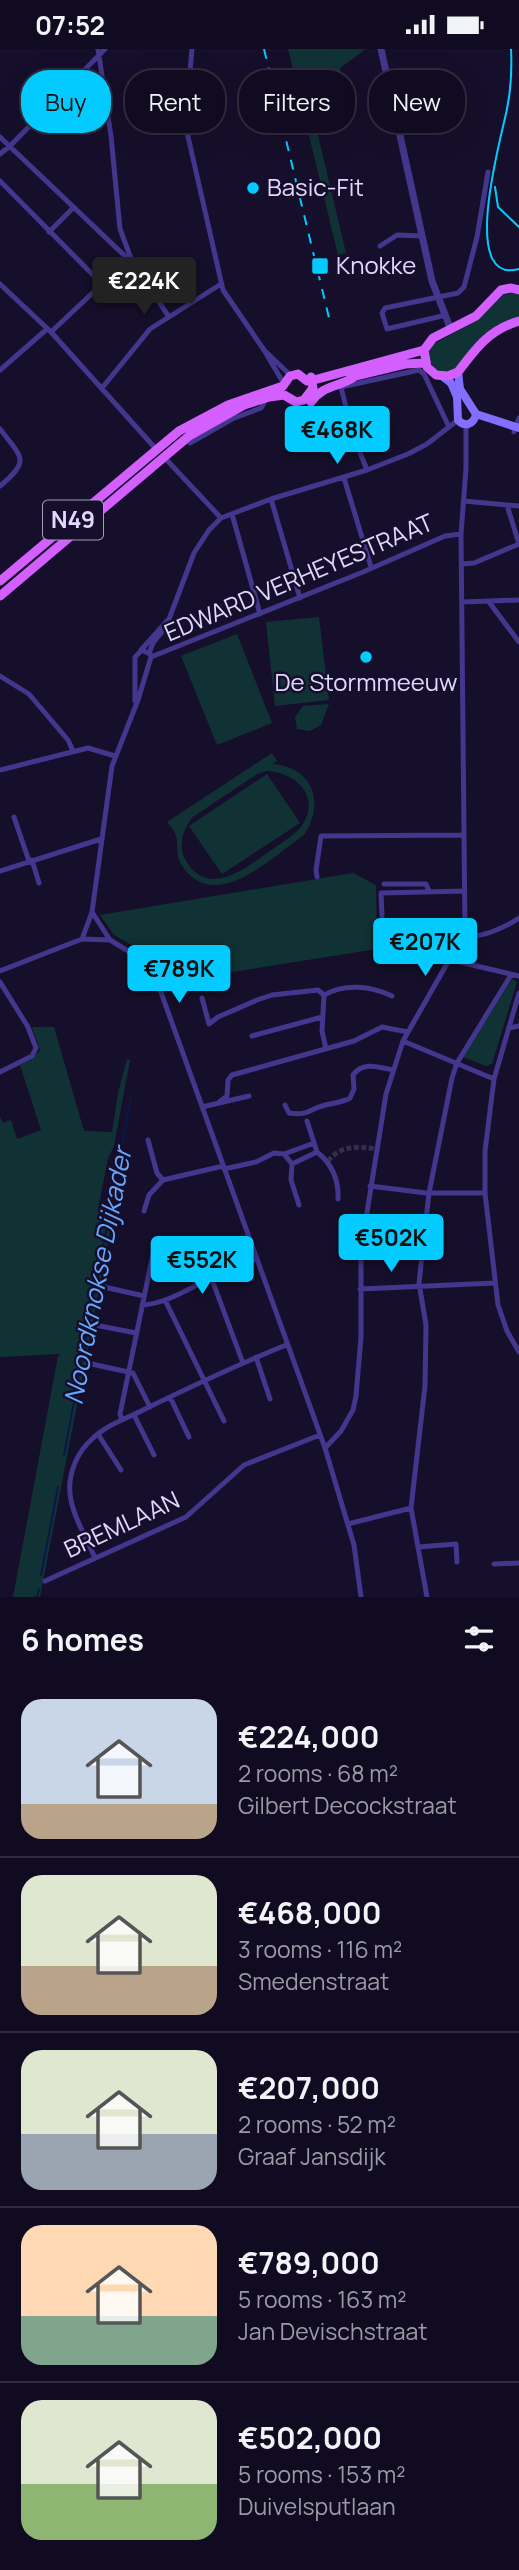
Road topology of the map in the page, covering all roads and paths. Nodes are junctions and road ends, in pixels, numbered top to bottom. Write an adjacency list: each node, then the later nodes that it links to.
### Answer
1 (105, 49): 4 (street)
2 (192, 49): 17 (street)
3 (381, 49): 12 (street)
4 (99, 52): 6 (street); 14 (street)
5 (0, 137): 6 (street)
6 (10, 146): 7 (street); 10 (street)
7 (0, 154)
8 (488, 172): 19 (street)
9 (0, 181): 11 (street)
10 (73, 208): 11 (street); 14 (street)
11 (49, 232): 16 (street)
12 (422, 236): 13 (street); 19 (street)
13 (380, 246)
14 (132, 261): 16 (street); 20 (street)
15 (0, 284): 23 (street)
16 (102, 284): 23 (street)
17 (221, 284): 20 (street); 30 (street)
18 (519, 289): 22 (main road, N49)
19 (437, 297): 22 (street); 22 (street)
20 (169, 317): 33 (street)
21 (519, 321): 27 (main road)
22 (451, 323): 24 (main road, N49)
23 (49, 330): 26 (street); 33 (street)
24 (425, 350): 25 (main road); 28 (main road, N49)
25 (425, 363): 28 (main road, N49); 29 (main road)
26 (0, 370)
27 (458, 372): 29 (main road); 35 (main road)
28 (353, 373): 31 (main road, N49); 31 (main road, N49); 32 (main road, N49)
29 (442, 376): 37 (main road)
30 (284, 383): 31 (main road, N49); 31 (main road, N49); 36 (main road, N49)
31 (313, 383): 32 (main road, N49); 34 (main road, N49)
32 (341, 386): 39 (street); 44 (street)
33 (102, 389): 43 (street)
34 (264, 403): 36 (main road, N49); 42 (street)
35 (469, 405): 37 (main road); 38 (main road)
36 (233, 407): 42 (main road, N49); 43 (main road, N49)
37 (458, 408): 38 (main road)
38 (468, 420): 39 (street); 40 (main road); 48 (street)
39 (449, 427): 44 (street)
40 (517, 428)
41 (0, 429): 46 (street)
42 (186, 438): 43 (main road, N49)
43 (160, 452): 52 (street); 57 (main road, N49); 58 (main road, N49)
44 (367, 470): 45 (street)
45 (344, 478): 47 (street); 56 (street)
46 (0, 486)
47 (271, 499): 51 (street); 59 (street)
48 (464, 501): 49 (street); 53 (street)
49 (507, 505): 50 (street); 54 (street)
50 (519, 506)
51 (232, 515): 52 (street); 63 (street)
52 (221, 518): 64 (street)
53 (461, 534): 55 (street); 56 (street, EDWARD VERHEYESTRAAT)
54 (519, 544): 55 (street)
55 (462, 564): 61 (street)
56 (371, 568): 59 (street, EDWARD VERHEYESTRAAT)
57 (0, 581)
58 (0, 596)
59 (300, 598): 63 (street, EDWARD VERHEYESTRAAT)
60 (519, 600): 62 (street)
61 (462, 602): 62 (street); 76 (street)
62 (489, 602): 65 (street)
63 (260, 614): 67 (street, EDWARD VERHEYESTRAAT)
64 (167, 621): 66 (street); 67 (street)
65 (519, 642)
66 (140, 651): 67 (street); 68 (street)
67 (150, 655): 69 (street)
68 (137, 663): 69 (street); 71 (street)
69 (147, 665): 71 (street)
70 (0, 676): 72 (street)
71 (135, 704): 73 (street)
72 (73, 751): 73 (street); 74 (street)
73 (115, 756): 77 (street)
74 (0, 770)
75 (14, 817): 78 (street)
76 (464, 835): 80 (street); 84 (street)
77 (101, 839): 78 (street); 85 (street)
78 (31, 861): 79 (street); 81 (street)
79 (0, 871)
80 (317, 877)
81 (39, 883)
82 (384, 884): 83 (street)
83 (429, 891): 84 (street); 86 (street)
84 (465, 891): 88 (street)
85 (92, 912): 89 (street); 90 (street)
86 (382, 916)
87 (519, 918): 88 (street)
88 (464, 936): 91 (street)
89 (82, 939): 90 (street); 92 (street)
90 (110, 940): 114 (street)
91 (451, 960): 93 (street); 103 (street)
92 (0, 971)
93 (511, 975): 94 (street); 107 (street)
94 (519, 977)
95 (0, 982): 109 (street)
96 (519, 993): 102 (street)
97 (324, 995): 98 (street); 99 (street); 100 (street)
98 (392, 996)
99 (202, 998)
100 (322, 1017): 104 (street); 106 (street)
101 (519, 1026): 102 (street)
102 (509, 1028): 110 (street)
103 (408, 1032): 105 (street); 106 (street)
104 (252, 1036)
105 (404, 1041): 107 (street); 108 (street)
106 (326, 1049): 112 (street)
107 (457, 1063): 110 (street); 126 (street)
108 (393, 1070): 115 (street); 125 (street)
109 (0, 1072)
110 (494, 1079): 127 (street)
111 (249, 1097): 112 (street)
112 (219, 1102): 114 (street)
113 (285, 1105): 116 (street)
114 (202, 1107): 123 (street)
115 (310, 1113): 116 (street); 117 (street)
116 (300, 1115): 117 (street)
117 (307, 1121): 119 (street)
118 (148, 1140): 124 (street)
119 (314, 1143): 120 (street); 121 (street)
120 (317, 1152): 122 (street); 128 (street)
121 (284, 1154): 122 (street); 123 (street)
122 (292, 1164): 129 (street)
123 (224, 1167): 124 (street); 132 (street)
124 (163, 1180): 130 (street)
125 (370, 1186): 126 (street); 137 (street)
126 (429, 1193): 127 (street); 136 (street)
127 (485, 1193): 134 (street)
128 (338, 1199)
129 (299, 1205)
130 (144, 1212)
131 (202, 1242): 138 (street)
132 (257, 1259): 133 (street); 143 (street)
133 (211, 1277): 139 (street); 147 (street)
134 (495, 1283): 136 (street); 144 (street)
135 (104, 1287): 138 (street)
136 (421, 1287): 137 (street); 162 (street)
137 (360, 1289): 159 (street)
138 (144, 1296): 140 (street)
139 (165, 1300): 140 (street); 149 (street)
140 (142, 1305): 142 (street)
141 (95, 1325): 142 (street)
142 (136, 1333): 148 (street)
143 (286, 1345): 145 (street); 157 (street)
144 (519, 1352)
145 (256, 1357): 147 (street); 151 (street)
146 (88, 1363): 148 (street)
147 (243, 1363): 149 (street)
148 (128, 1371): 152 (street); 154 (street)
149 (204, 1380): 150 (street); 155 (street)
150 (170, 1397): 152 (street); 158 (street)
151 (270, 1399)
152 (150, 1407): 153 (street)
153 (135, 1415): 154 (street); 160 (street)
154 (122, 1420): 156 (street)
155 (224, 1421)
156 (98, 1433): 161 (street); 165 (street)
157 (320, 1435): 159 (street); 165 (street, BREMLAAN)
158 (189, 1437)
159 (325, 1448): 163 (street)
160 (154, 1455)
161 (121, 1470)
162 (411, 1508): 163 (street); 164 (street)
163 (348, 1524): 170 (street)
164 (418, 1547): 166 (street); 171 (street)
165 (95, 1558): 169 (street, BREMLAAN)
166 (457, 1562)
167 (519, 1563): 168 (street)
168 (494, 1564)
169 (45, 1581)
170 (361, 1597)
171 (427, 1597)

